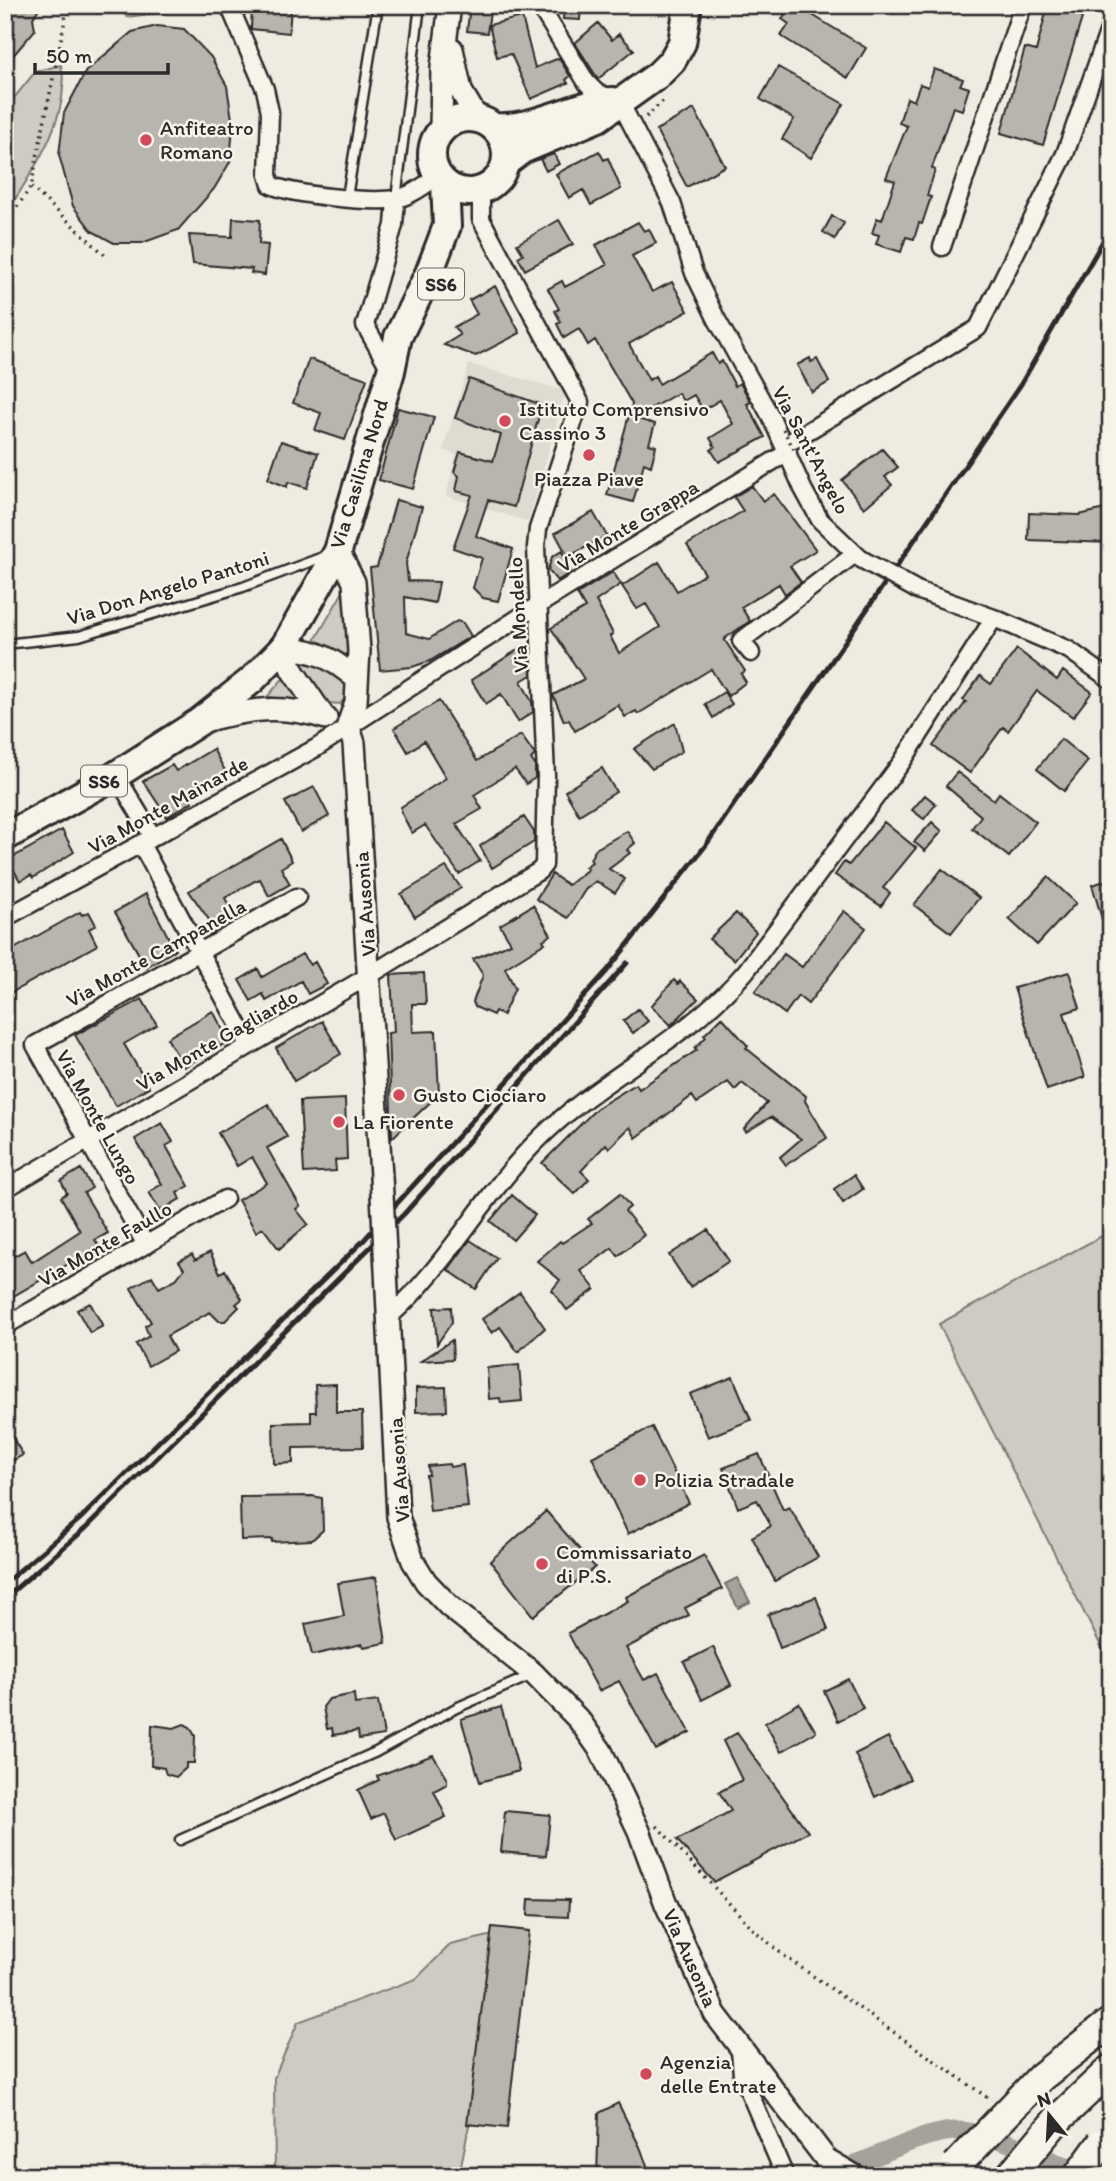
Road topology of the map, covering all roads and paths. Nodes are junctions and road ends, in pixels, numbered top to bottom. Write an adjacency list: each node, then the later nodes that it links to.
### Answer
1 (68, 5): 18 (path)
2 (229, 5): 20 (street)
3 (378, 5): 20 (lane)
4 (420, 5): 21 (lane)
5 (450, 5): 10 (street)
6 (539, 5): 12 (street)
7 (688, 5): 12 (main road)
8 (1023, 5): 23 (street)
9 (1111, 24): 27 (street, Via Monte Grappa)
10 (448, 30): 13 (street); 15 (street)
11 (672, 92): 14 (path)
12 (619, 100): 13 (main road); 16 (main road); 27 (street, Via Sant'Angelo)
13 (485, 122): 15 (main road); 16 (main road)
14 (641, 122)
15 (441, 130): 17 (main road)
16 (506, 162): 19 (main road)
17 (441, 179): 19 (main road); 21 (street); 25 (main road, Via Casilina Nord / SS6)
18 (31, 187): 22 (path); 24 (path)
19 (479, 191): 25 (main road, Via Casilina Nord / SS6); 30 (street, Via Mondello)
20 (347, 197): 21 (street)
21 (396, 199): 25 (street)
22 (5, 223)
23 (942, 247)
24 (105, 255)
25 (391, 371): 28 (main road, Via Casilina Nord / SS6)
26 (778, 419): 27 (path)
27 (788, 445): 29 (street, Via Sant'Angelo); 30 (street, Via Monte Grappa)
28 (338, 551): 32 (lane, Via Don Angelo Pantoni); 33 (main road, Via Casilina Nord / SS6); 35 (street, Via Ausonia)
29 (858, 557): 31 (street, Via Sant'Angelo, bridge); 34 (street)
30 (540, 604): 39 (street, Via Monte Grappa); 46 (street, Via Mondello)
31 (994, 618): 36 (street, Via Sant'Angelo); 53 (street)
32 (5, 644)
33 (284, 647): 35 (street); 37 (street); 38 (main road, Via Casilina Nord / SS6)
34 (751, 653)
35 (357, 679): 39 (street, Via Ausonia)
36 (1111, 680)
37 (324, 717): 38 (street); 39 (street)
38 (200, 722): 40 (main road, Via Casilina Nord / SS6)
39 (348, 725): 42 (street, Via Monte Mainarde); 46 (street, Via Ausonia)
40 (116, 775): 41 (main road, Via Casilina Nord / SS6); 42 (street)
41 (5, 837)
42 (147, 840): 44 (street, Via Monte Mainarde); 45 (street)
43 (297, 897): 45 (street, Via Monte Campanella)
44 (5, 918)
45 (200, 952): 47 (street); 48 (street, Via Monte Campanella)
46 (370, 975): 47 (street, Via Monte Gagliardo); 53 (street, Via Ausonia, bridge)
47 (249, 1044): 49 (street, Via Monte Gagliardo)
48 (35, 1045): 49 (street, Via Monte Lungo)
49 (86, 1142): 50 (street, Via Monte Gagliardo); 52 (street, Via Monte Lungo)
50 (5, 1189)
51 (225, 1199): 52 (street, Via Monte Faullo)
52 (146, 1245): 54 (street, Via Monte Faullo)
53 (390, 1316): 55 (street, Via Ausonia)
54 (5, 1326)
55 (534, 1674): 57 (lane); 59 (street, Via Ausonia)
56 (650, 1820): 61 (path)
57 (180, 1840)
58 (1111, 2022): 64 (highway, bridge)
59 (740, 2050): 63 (street, Via Ausonia); 65 (street)
60 (1111, 2069): 67 (highway, bridge)
61 (996, 2104)
62 (1106, 2137): 68 (highway, bridge)
63 (828, 2167): 66 (street, Via Ausonia)
64 (952, 2171)
65 (785, 2176)
66 (855, 2176)
67 (1010, 2176)
68 (1078, 2176)

